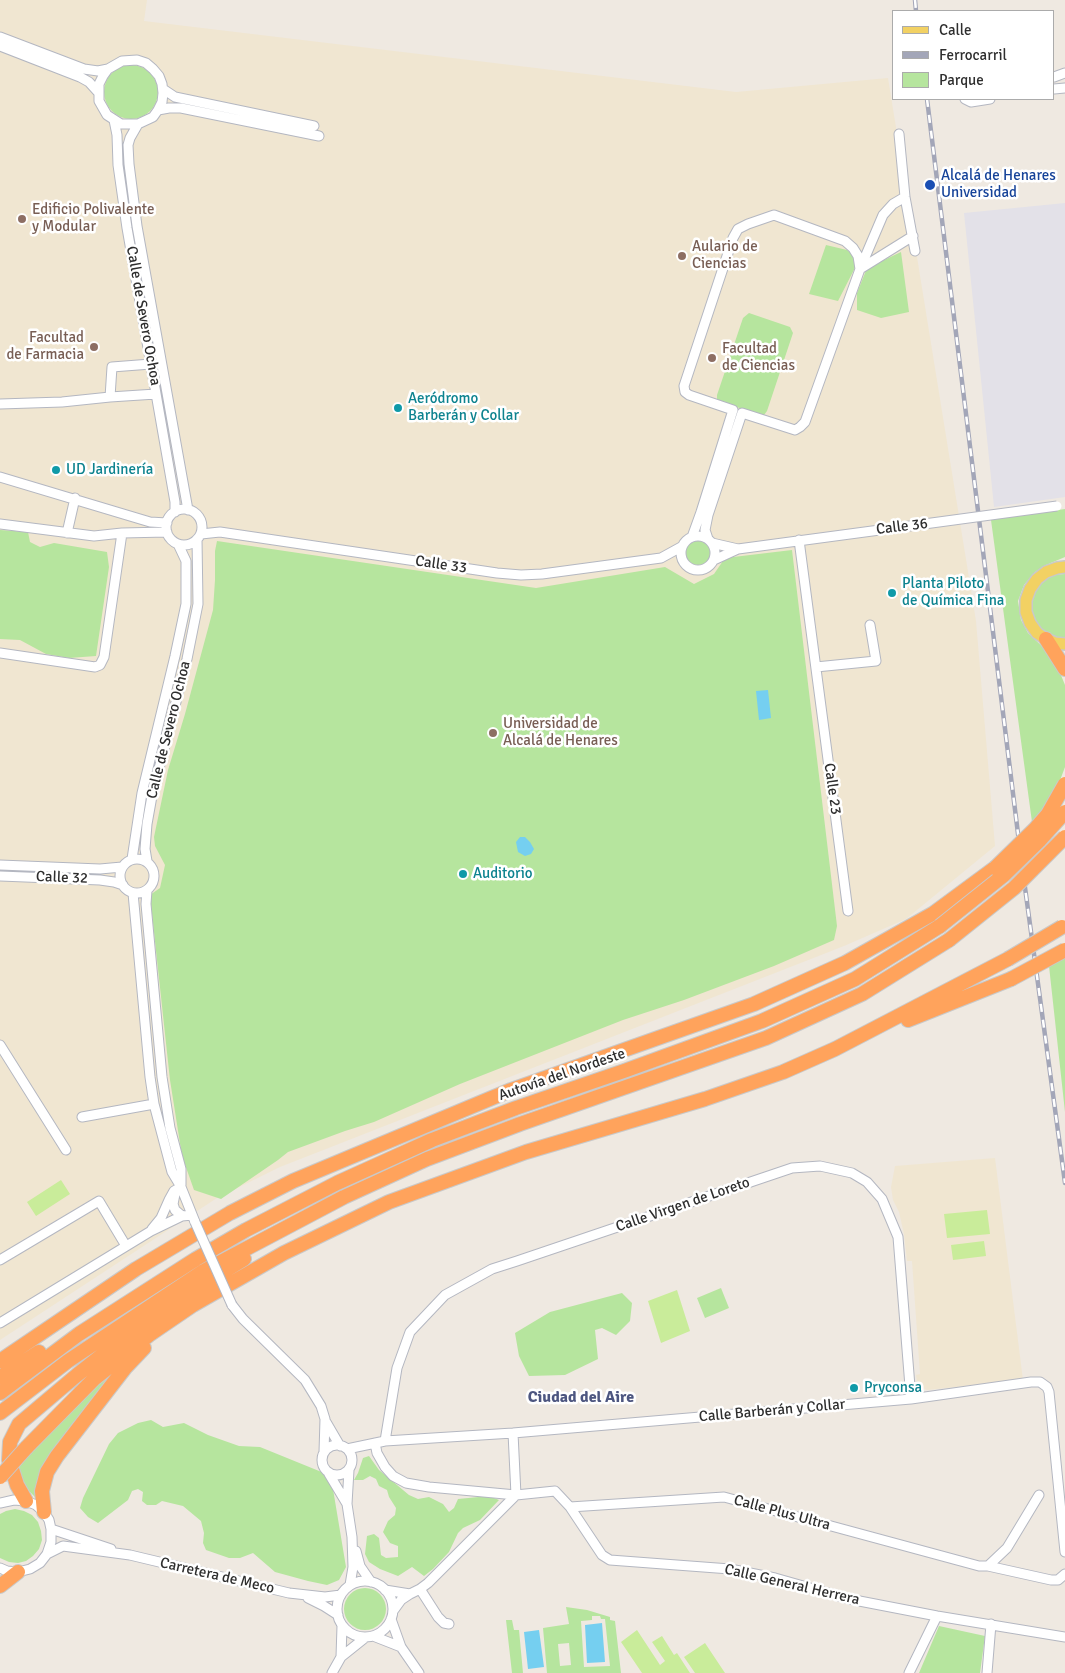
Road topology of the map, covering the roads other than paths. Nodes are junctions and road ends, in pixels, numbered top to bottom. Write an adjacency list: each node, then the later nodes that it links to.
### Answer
1 (0, 36): 3 (street)
2 (0, 46): 5 (street)
3 (108, 69): 4 (street); 5 (street)
4 (163, 88): 8 (street); 11 (street)
5 (98, 92): 9 (street)
6 (967, 100): 7 (street)
7 (982, 100)
8 (158, 110): 10 (street); 13 (street)
9 (114, 120): 10 (street); 18 (street, Calle de Severo Ochoa)
10 (138, 124): 26 (street, Calle de Severo Ochoa)
11 (314, 126)
12 (899, 134): 14 (street)
13 (319, 136)
14 (905, 197): 15 (street); 17 (street)
15 (913, 236): 16 (street); 17 (street)
16 (915, 251)
17 (860, 269): 22 (street); 22 (street)
18 (151, 364): 19 (street, Calle de Severo Ochoa); 20 (street)
19 (156, 394): 20 (street); 27 (street, Calle de Severo Ochoa)
20 (110, 396): 21 (street)
21 (0, 404)
22 (737, 411): 35 (street); 37 (street)
23 (0, 477): 24 (street)
24 (75, 498): 30 (street); 32 (street)
25 (1061, 506): 36 (street, Calle 36, bridge)
26 (188, 510): 27 (street); 28 (street)
27 (175, 512): 30 (street)
28 (201, 521): 31 (street, Calle 33); 34 (street)
29 (0, 524): 32 (street)
30 (167, 528): 33 (street); 38 (street)
31 (220, 532): 34 (street, Calle 33); 41 (street, Calle 33)
32 (66, 533): 33 (street)
33 (122, 533): 48 (street)
34 (199, 537): 38 (street); 55 (street, Calle de Severo Ochoa)
35 (692, 537): 37 (street); 39 (street)
36 (800, 540): 40 (street, Calle 36); 49 (street, Calle 23)
37 (710, 541): 40 (street, Calle 36); 42 (street)
38 (178, 544): 54 (street, Calle de Severo Ochoa)
39 (681, 547): 41 (street, Calle 33); 43 (street)
40 (738, 549): 42 (street, Calle 36)
41 (661, 558): 43 (street, Calle 33)
42 (714, 560): 43 (street)
43 (683, 564)
44 (1062, 566): 46 (main road)
45 (870, 625): 49 (street)
46 (1046, 640): 47 (main road); 50 (highway)
47 (1065, 644)
48 (0, 653)
49 (816, 667): 62 (street, Calle 23)
50 (1065, 669)
51 (1065, 784): 63 (highway, bridge)
52 (1065, 812): 63 (highway, bridge)
53 (1065, 837): 73 (highway, bridge)
54 (132, 859): 55 (street); 57 (street)
55 (147, 861): 60 (street)
56 (0, 865): 57 (street, Calle 32)
57 (122, 867): 59 (street)
58 (0, 876): 59 (street, Calle 32)
59 (123, 885): 61 (street)
60 (147, 890): 61 (street); 72 (street)
61 (133, 893): 69 (street)
62 (848, 911)
63 (937, 919): 66 (highway); 66 (highway, Autovía del Nordeste); 82 (highway)
64 (1063, 926): 68 (highway, bridge)
65 (1065, 950): 68 (highway, bridge)
66 (762, 1021): 78 (highway, Autovía del Nordeste)
67 (0, 1044): 71 (street)
68 (783, 1072): 80 (highway)
69 (154, 1104): 70 (street); 72 (street)
70 (82, 1117)
71 (66, 1150)
72 (178, 1189): 74 (street); 75 (street); 76 (street)
73 (344, 1197): 86 (highway); 98 (highway)
74 (182, 1216): 75 (street); 76 (street)
75 (193, 1219): 87 (street, bridge)
76 (151, 1231): 77 (street)
77 (126, 1246): 79 (street); 81 (street)
78 (196, 1259): 83 (highway); 84 (highway)
79 (0, 1260)
80 (193, 1305): 95 (highway, bridge); 102 (highway)
81 (0, 1323)
82 (0, 1361)
83 (0, 1377)
84 (0, 1393)
85 (911, 1399): 88 (street, Calle Barberán y Collar); 89 (street, Calle Virgen de Loreto); 105 (street, Calle Barberán y Collar)
86 (0, 1413)
87 (325, 1420): 90 (street); 91 (street)
88 (513, 1433): 89 (street, Calle Barberán y Collar); 96 (street)
89 (375, 1443): 90 (street, Calle Barberán y Collar); 92 (street); 96 (street)
90 (343, 1447): 91 (street); 92 (street)
91 (324, 1452): 94 (street)
92 (352, 1459): 93 (street)
93 (348, 1470): 94 (street); 100 (street)
94 (329, 1474): 100 (street)
95 (0, 1477)
96 (516, 1495): 101 (street, Calle General Herrera); 116 (street)
97 (1039, 1495): 108 (street)
98 (26, 1501): 99 (street); 102 (street)
99 (0, 1503)
100 (347, 1504): 104 (street)
101 (570, 1506): 108 (street, Calle Plus Ultra); 122 (street, Calle General Herrera)
102 (44, 1512): 103 (street)
103 (51, 1529): 106 (street); 107 (street, Carretera de Meco)
104 (352, 1537): 112 (street); 113 (street)
105 (1065, 1552)
106 (47, 1554): 107 (street, Carretera de Meco); 110 (street)
107 (130, 1555): 119 (street, Carretera de Meco)
108 (988, 1566): 111 (street, Calle Plus Ultra)
109 (0, 1568): 110 (street)
110 (18, 1572): 114 (highway)
111 (1065, 1574)
112 (371, 1582): 113 (street); 115 (street)
113 (350, 1585): 118 (street)
114 (0, 1586)
115 (385, 1590): 117 (street); 121 (street)
116 (420, 1590): 117 (street); 123 (street)
117 (410, 1594): 121 (street)
118 (341, 1595): 119 (street); 120 (street)
119 (304, 1596): 120 (street)
120 (338, 1615): 125 (street)
121 (392, 1615): 126 (street); 128 (street)
122 (937, 1616): 124 (street, Calle General Herrera); 132 (street)
123 (449, 1624)
124 (991, 1624): 127 (street, Calle General Herrera); 133 (street)
125 (342, 1626): 126 (street); 129 (street)
126 (370, 1636): 128 (street); 129 (street)
127 (1065, 1636)
128 (401, 1647): 131 (street)
129 (341, 1658): 130 (street)
130 (332, 1673)
131 (419, 1673)
132 (909, 1673)
133 (987, 1673)

